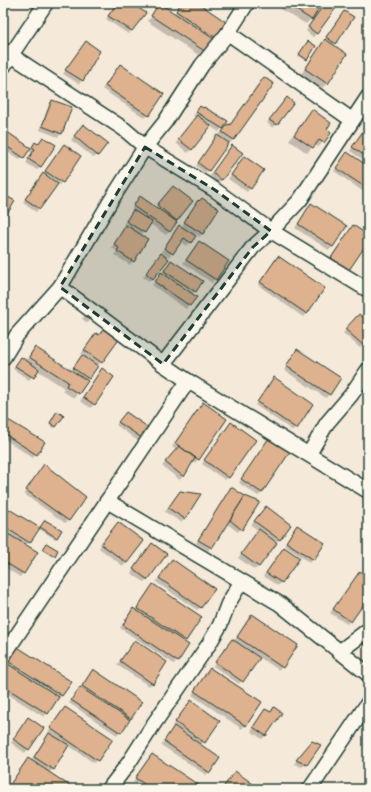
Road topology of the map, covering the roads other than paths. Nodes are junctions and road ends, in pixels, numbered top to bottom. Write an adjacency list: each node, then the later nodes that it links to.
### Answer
1 (46, 3): 4 (street)
2 (247, 3): 3 (street)
3 (228, 33): 7 (street); 8 (street)
4 (7, 53): 5 (street); 8 (street)
5 (3, 68)
6 (368, 96): 7 (street)
7 (352, 120): 9 (street)
8 (145, 147): 9 (street); 10 (street)
9 (271, 231): 11 (street); 13 (street)
10 (60, 287): 12 (street); 13 (street)
11 (368, 290)
12 (3, 358)
13 (163, 364): 15 (street)
14 (368, 370): 16 (street)
15 (188, 380): 16 (street); 18 (street)
16 (309, 454): 17 (street)
17 (368, 491)
18 (107, 501): 19 (street); 22 (street)
19 (241, 582): 21 (street); 25 (street)
20 (368, 630): 21 (street)
21 (339, 652): 23 (street)
22 (3, 656)
23 (368, 674)
24 (368, 703): 26 (street)
25 (109, 789)
26 (310, 789)

